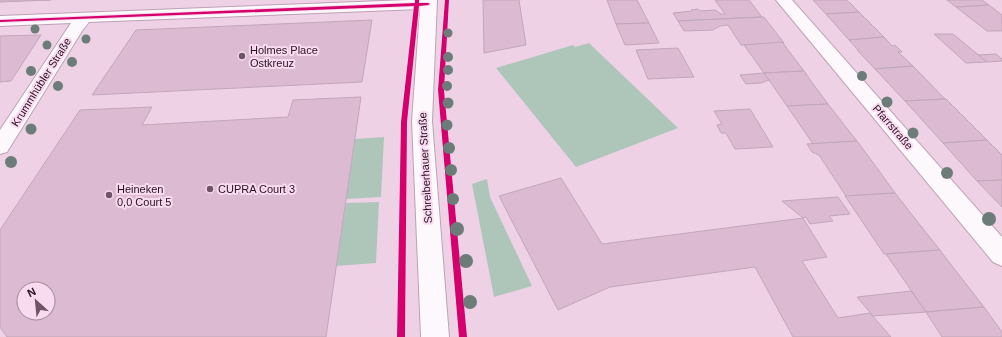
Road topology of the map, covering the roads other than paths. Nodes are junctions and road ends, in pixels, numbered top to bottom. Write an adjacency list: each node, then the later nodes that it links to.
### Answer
1 (784, 0): 6 (street, Pfarrstraße)
2 (429, 2): 3 (street); 7 (street, Schreiberhauer Straße)
3 (84, 18): 4 (street); 5 (street, Krummhübler Straße)
4 (0, 21)
5 (0, 147)
6 (1002, 254)
7 (434, 337)

